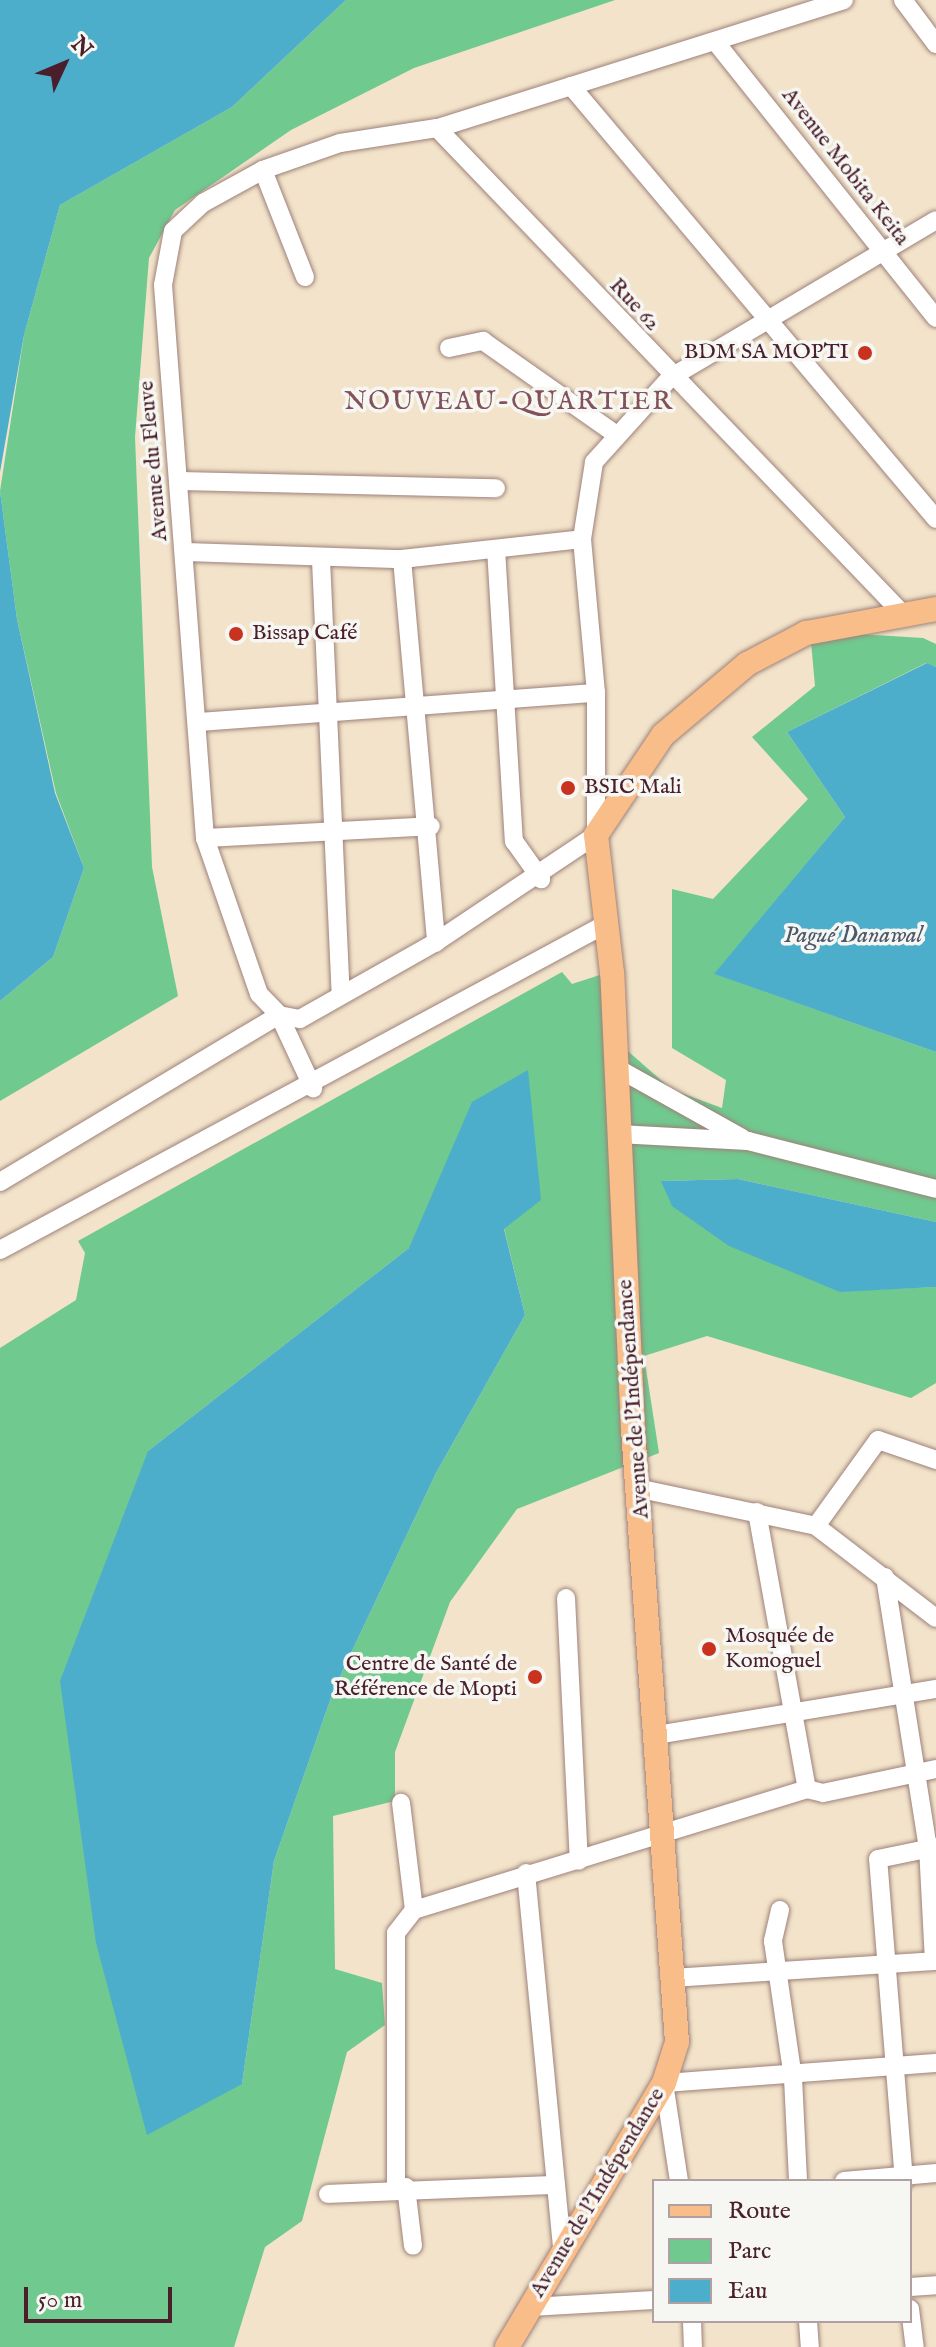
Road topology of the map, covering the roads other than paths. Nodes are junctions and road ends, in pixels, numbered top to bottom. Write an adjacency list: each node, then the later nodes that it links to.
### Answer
1 (844, 0): 4 (street, Avenue du Fleuve)
2 (903, 0): 3 (street)
3 (936, 44)
4 (718, 45): 5 (street, Avenue du Fleuve); 9 (street, Avenue Mobita Keita)
5 (571, 86): 6 (street, Avenue du Fleuve); 12 (street)
6 (437, 128): 7 (street, Avenue du Fleuve); 14 (street, Rue 62)
7 (263, 170): 10 (street); 16 (street, Avenue du Fleuve)
8 (936, 220): 9 (street)
9 (884, 257): 11 (street, Avenue Mobita Keita); 12 (street)
10 (305, 277)
11 (936, 318)
12 (767, 326): 14 (street); 18 (street)
13 (449, 348): 15 (street)
14 (670, 378): 15 (street); 25 (street, Rue 62)
15 (614, 433): 19 (street)
16 (178, 481): 17 (street); 21 (street, Avenue du Fleuve)
17 (496, 488)
18 (936, 519)
19 (582, 539): 20 (street); 26 (street)
20 (496, 549): 22 (street); 27 (street)
21 (186, 552): 23 (street); 30 (street, Avenue du Fleuve)
22 (402, 559): 23 (street); 28 (street)
23 (321, 560): 29 (street)
24 (936, 609): 25 (main road)
25 (902, 613): 33 (main road)
26 (596, 693): 27 (street); 33 (street)
27 (508, 702): 28 (street); 35 (street)
28 (421, 709): 29 (street); 31 (street)
29 (330, 714): 30 (street); 32 (street)
30 (198, 722): 34 (street, Avenue du Fleuve)
31 (431, 826): 32 (street); 37 (street)
32 (337, 831): 34 (street); 38 (street)
33 (596, 835): 35 (street); 36 (main road, Avenue de l'Indépendance)
34 (205, 838): 39 (street, Avenue du Fleuve)
35 (541, 879): 37 (street)
36 (606, 924): 40 (main road, Avenue de l'Indépendance); 41 (street)
37 (436, 942): 38 (street)
38 (341, 994): 39 (street)
39 (279, 1015): 41 (street, Avenue du Fleuve); 44 (street)
40 (617, 1068): 42 (main road, Avenue de l'Indépendance); 43 (street)
41 (313, 1088): 46 (street)
42 (618, 1134): 43 (street); 48 (main road, Avenue de l'Indépendance)
43 (748, 1141): 45 (street)
44 (0, 1182)
45 (936, 1189)
46 (0, 1250)
47 (936, 1460): 50 (street)
48 (641, 1489): 49 (street); 57 (main road, Avenue de l'Indépendance)
49 (757, 1512): 50 (street); 56 (street)
50 (816, 1526): 51 (street)
51 (885, 1577): 53 (street); 55 (street)
52 (566, 1598): 64 (street)
53 (936, 1618)
54 (936, 1689): 55 (street)
55 (907, 1696): 56 (street); 59 (street)
56 (796, 1717): 57 (street); 60 (street)
57 (657, 1735): 62 (main road, Avenue de l'Indépendance)
58 (936, 1769): 59 (street)
59 (915, 1771): 60 (street); 63 (street)
60 (807, 1789): 62 (street)
61 (401, 1803): 66 (street)
62 (665, 1835): 64 (street); 71 (main road, Avenue de l'Indépendance)
63 (932, 1847): 68 (street); 69 (street)
64 (579, 1861): 65 (street)
65 (526, 1873): 66 (street); 80 (street)
66 (414, 1910): 81 (street)
67 (780, 1910): 70 (street)
68 (935, 1961): 69 (street)
69 (888, 1965): 70 (street); 73 (street)
70 (778, 1974): 71 (street); 74 (street)
71 (673, 1978): 75 (main road, Avenue de l'Indépendance)
72 (936, 2063): 73 (street)
73 (896, 2065): 74 (street); 79 (street)
74 (793, 2078): 75 (street); 78 (street)
75 (664, 2083): 77 (street); 84 (main road, Avenue de l'Indépendance)
76 (936, 2173): 79 (street)
77 (679, 2179)
78 (798, 2179)
79 (904, 2179)
80 (556, 2185): 81 (street); 84 (street)
81 (401, 2187): 82 (street); 83 (street)
82 (328, 2194)
83 (413, 2246)
84 (562, 2246): 88 (main road, Avenue de l'Indépendance)
85 (936, 2285): 86 (street)
86 (912, 2287)
87 (652, 2300): 88 (street)
88 (530, 2307): 92 (main road, Avenue de l'Indépendance)
89 (692, 2323): 93 (street)
90 (808, 2323): 94 (street)
91 (912, 2323): 95 (street)
92 (507, 2347)
93 (693, 2347)
94 (810, 2347)
95 (915, 2347)

